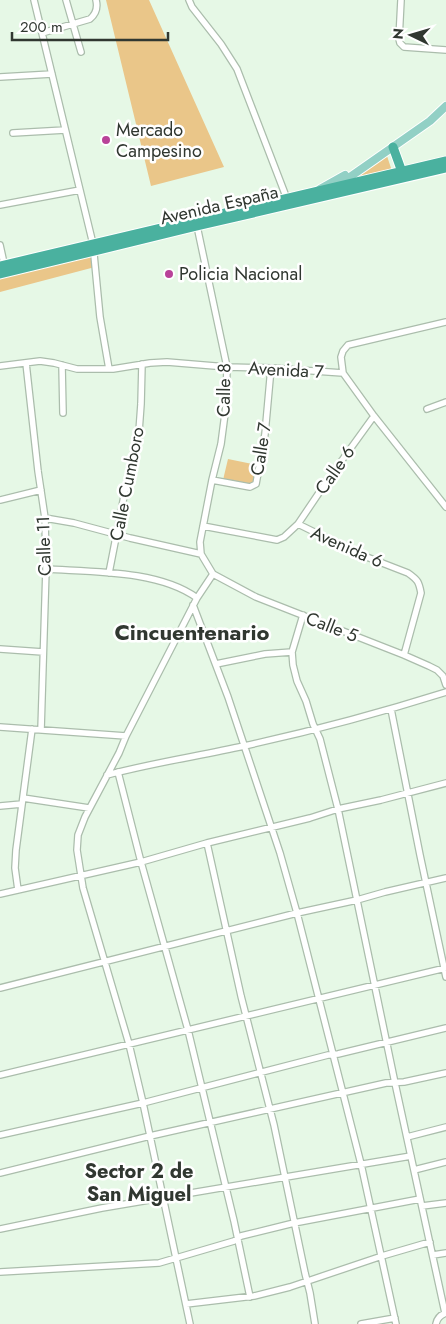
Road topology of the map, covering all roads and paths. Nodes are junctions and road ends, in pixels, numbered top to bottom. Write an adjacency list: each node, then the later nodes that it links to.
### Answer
1 (34, 0): 7 (street)
2 (66, 0): 6 (street)
3 (96, 0): 6 (street)
4 (189, 0): 24 (street)
5 (400, 0): 8 (street)
6 (72, 24): 7 (street); 9 (street)
7 (42, 33): 10 (street)
8 (446, 50)
9 (82, 52)
10 (52, 74): 11 (street); 13 (street)
11 (0, 77)
12 (446, 106): 15 (main road)
13 (65, 130): 14 (street); 21 (street)
14 (13, 133)
15 (393, 147): 16 (main road); 19 (highway)
16 (371, 161): 20 (main road); 22 (main road)
17 (446, 161): 19 (highway, Avenida España)
18 (446, 168): 23 (highway, Avenida España)
19 (402, 172): 20 (highway, Avenida España)
20 (335, 188): 22 (highway, Avenida España); 23 (main road)
21 (80, 190): 25 (street); 28 (street)
22 (311, 194): 24 (highway, Avenida España)
23 (326, 196): 26 (highway, Avenida España)
24 (288, 199): 28 (highway, Avenida España)
25 (0, 205)
26 (197, 226): 28 (highway, Avenida España); 35 (street, Calle 8)
27 (0, 245): 29 (street)
28 (93, 248): 29 (highway, Avenida España); 37 (street)
29 (3, 269)
30 (446, 322): 38 (street)
31 (26, 363): 33 (street, Avenida 7); 34 (street, Avenida 7); 44 (street, Calle 11)
32 (142, 364): 35 (street, Avenida 7); 37 (street, Avenida 7); 50 (street, Calle Cumboro)
33 (62, 365): 37 (street, Avenida 7); 41 (street)
34 (0, 366)
35 (227, 367): 36 (street, Avenida 7); 43 (street, Calle 8)
36 (271, 368): 38 (street, Avenida 7); 43 (street, Calle 7)
37 (109, 369)
38 (343, 373): 42 (street)
39 (446, 402): 40 (street)
40 (427, 409)
41 (63, 414)
42 (374, 416): 46 (street); 48 (street, Calle 6)
43 (212, 480): 49 (street, Calle 8)
44 (41, 490): 45 (street); 47 (street, Calle 11)
45 (0, 500)
46 (446, 507)
47 (45, 518): 50 (street); 52 (street, Calle 11)
48 (298, 524): 49 (street, Avenida 6); 61 (street, Avenida 6)
49 (202, 526): 51 (street, Calle 8)
50 (116, 535): 51 (street); 53 (street, Calle Cumboro)
51 (201, 554): 54 (street)
52 (46, 569): 53 (street); 59 (street, Calle 11)
53 (109, 574): 55 (street)
54 (213, 574): 55 (street); 57 (street, Calle 5)
55 (196, 598): 56 (street)
56 (193, 605): 62 (street); 70 (street)
57 (304, 616): 60 (street); 61 (street, Calle 5)
58 (0, 648): 59 (street)
59 (43, 652): 69 (street, Calle 11)
60 (292, 652): 62 (street); 68 (street)
61 (404, 655): 63 (street, Calle 5)
62 (216, 664): 71 (street)
63 (446, 684)
64 (446, 692): 65 (street)
65 (391, 709): 68 (street); 75 (street)
66 (0, 727): 67 (street)
67 (32, 729): 69 (street); 76 (street)
68 (315, 729): 71 (street); 79 (street)
69 (41, 730): 70 (street)
70 (126, 736): 73 (street)
71 (244, 746): 72 (street); 80 (street)
72 (118, 772): 73 (street); 82 (street)
73 (107, 775): 78 (street)
74 (446, 783): 75 (street)
75 (408, 793): 79 (street); 85 (street)
76 (22, 801): 77 (street); 78 (street); 86 (street)
77 (0, 806)
78 (89, 808): 83 (street)
79 (338, 809): 80 (street); 88 (street)
80 (270, 827): 81 (street); 89 (street)
81 (207, 843): 82 (street); 90 (street)
82 (140, 862): 83 (street); 91 (street)
83 (80, 876): 86 (street); 92 (street)
84 (446, 878): 85 (street)
85 (426, 882): 88 (street); 93 (street)
86 (18, 890): 87 (street)
87 (0, 894)
88 (357, 900): 89 (street); 95 (street)
89 (297, 913): 90 (street); 97 (street)
90 (226, 931): 91 (street); 98 (street)
91 (165, 947): 92 (street); 100 (street)
92 (106, 962): 96 (street); 102 (street)
93 (445, 969): 94 (street); 95 (street)
94 (446, 977)
95 (375, 986): 97 (street); 101 (street)
96 (0, 988)
97 (319, 999): 98 (street); 103 (street)
98 (246, 1016): 100 (street); 104 (street)
99 (446, 1028): 101 (street)
100 (188, 1030): 102 (street); 108 (street)
101 (387, 1043): 103 (street); 107 (street)
102 (129, 1044): 106 (street); 110 (street)
103 (334, 1054): 104 (street); 109 (street)
104 (261, 1072): 108 (street); 111 (street)
105 (446, 1073): 107 (street)
106 (0, 1075)
107 (395, 1083): 109 (street); 116 (street)
108 (203, 1087): 110 (street); 112 (street)
109 (344, 1093): 111 (street); 119 (street)
110 (143, 1102): 114 (street); 115 (street)
111 (270, 1110): 112 (street); 122 (street)
112 (211, 1122): 115 (street); 123 (street)
113 (446, 1127): 116 (street)
114 (0, 1135)
115 (150, 1136): 121 (street); 124 (street)
116 (407, 1137): 117 (street)
117 (411, 1156): 119 (street); 120 (street)
118 (446, 1162): 120 (street)
119 (361, 1164): 122 (street); 128 (street)
120 (414, 1170): 125 (street)
121 (0, 1173)
122 (285, 1178): 123 (street); 129 (street)
123 (226, 1187): 124 (street); 131 (street)
124 (163, 1198): 130 (street); 136 (street)
125 (420, 1199): 127 (street); 128 (street)
126 (446, 1203): 127 (street)
127 (422, 1206): 132 (street)
128 (372, 1208): 129 (street); 135 (street)
129 (294, 1223): 131 (street); 138 (street)
130 (0, 1230)
131 (238, 1238): 136 (street); 139 (street)
132 (430, 1242): 134 (street); 135 (street)
133 (446, 1253): 134 (street)
134 (433, 1255): 141 (street)
135 (382, 1256): 138 (street); 142 (street)
136 (176, 1258): 137 (street); 140 (street)
137 (0, 1272)
138 (307, 1282): 139 (street); 144 (street)
139 (250, 1296): 140 (street)
140 (186, 1304): 143 (street)
141 (445, 1313): 146 (street)
142 (396, 1321): 145 (street)
143 (190, 1324)
144 (315, 1324)
145 (361, 1324)
146 (436, 1324)

